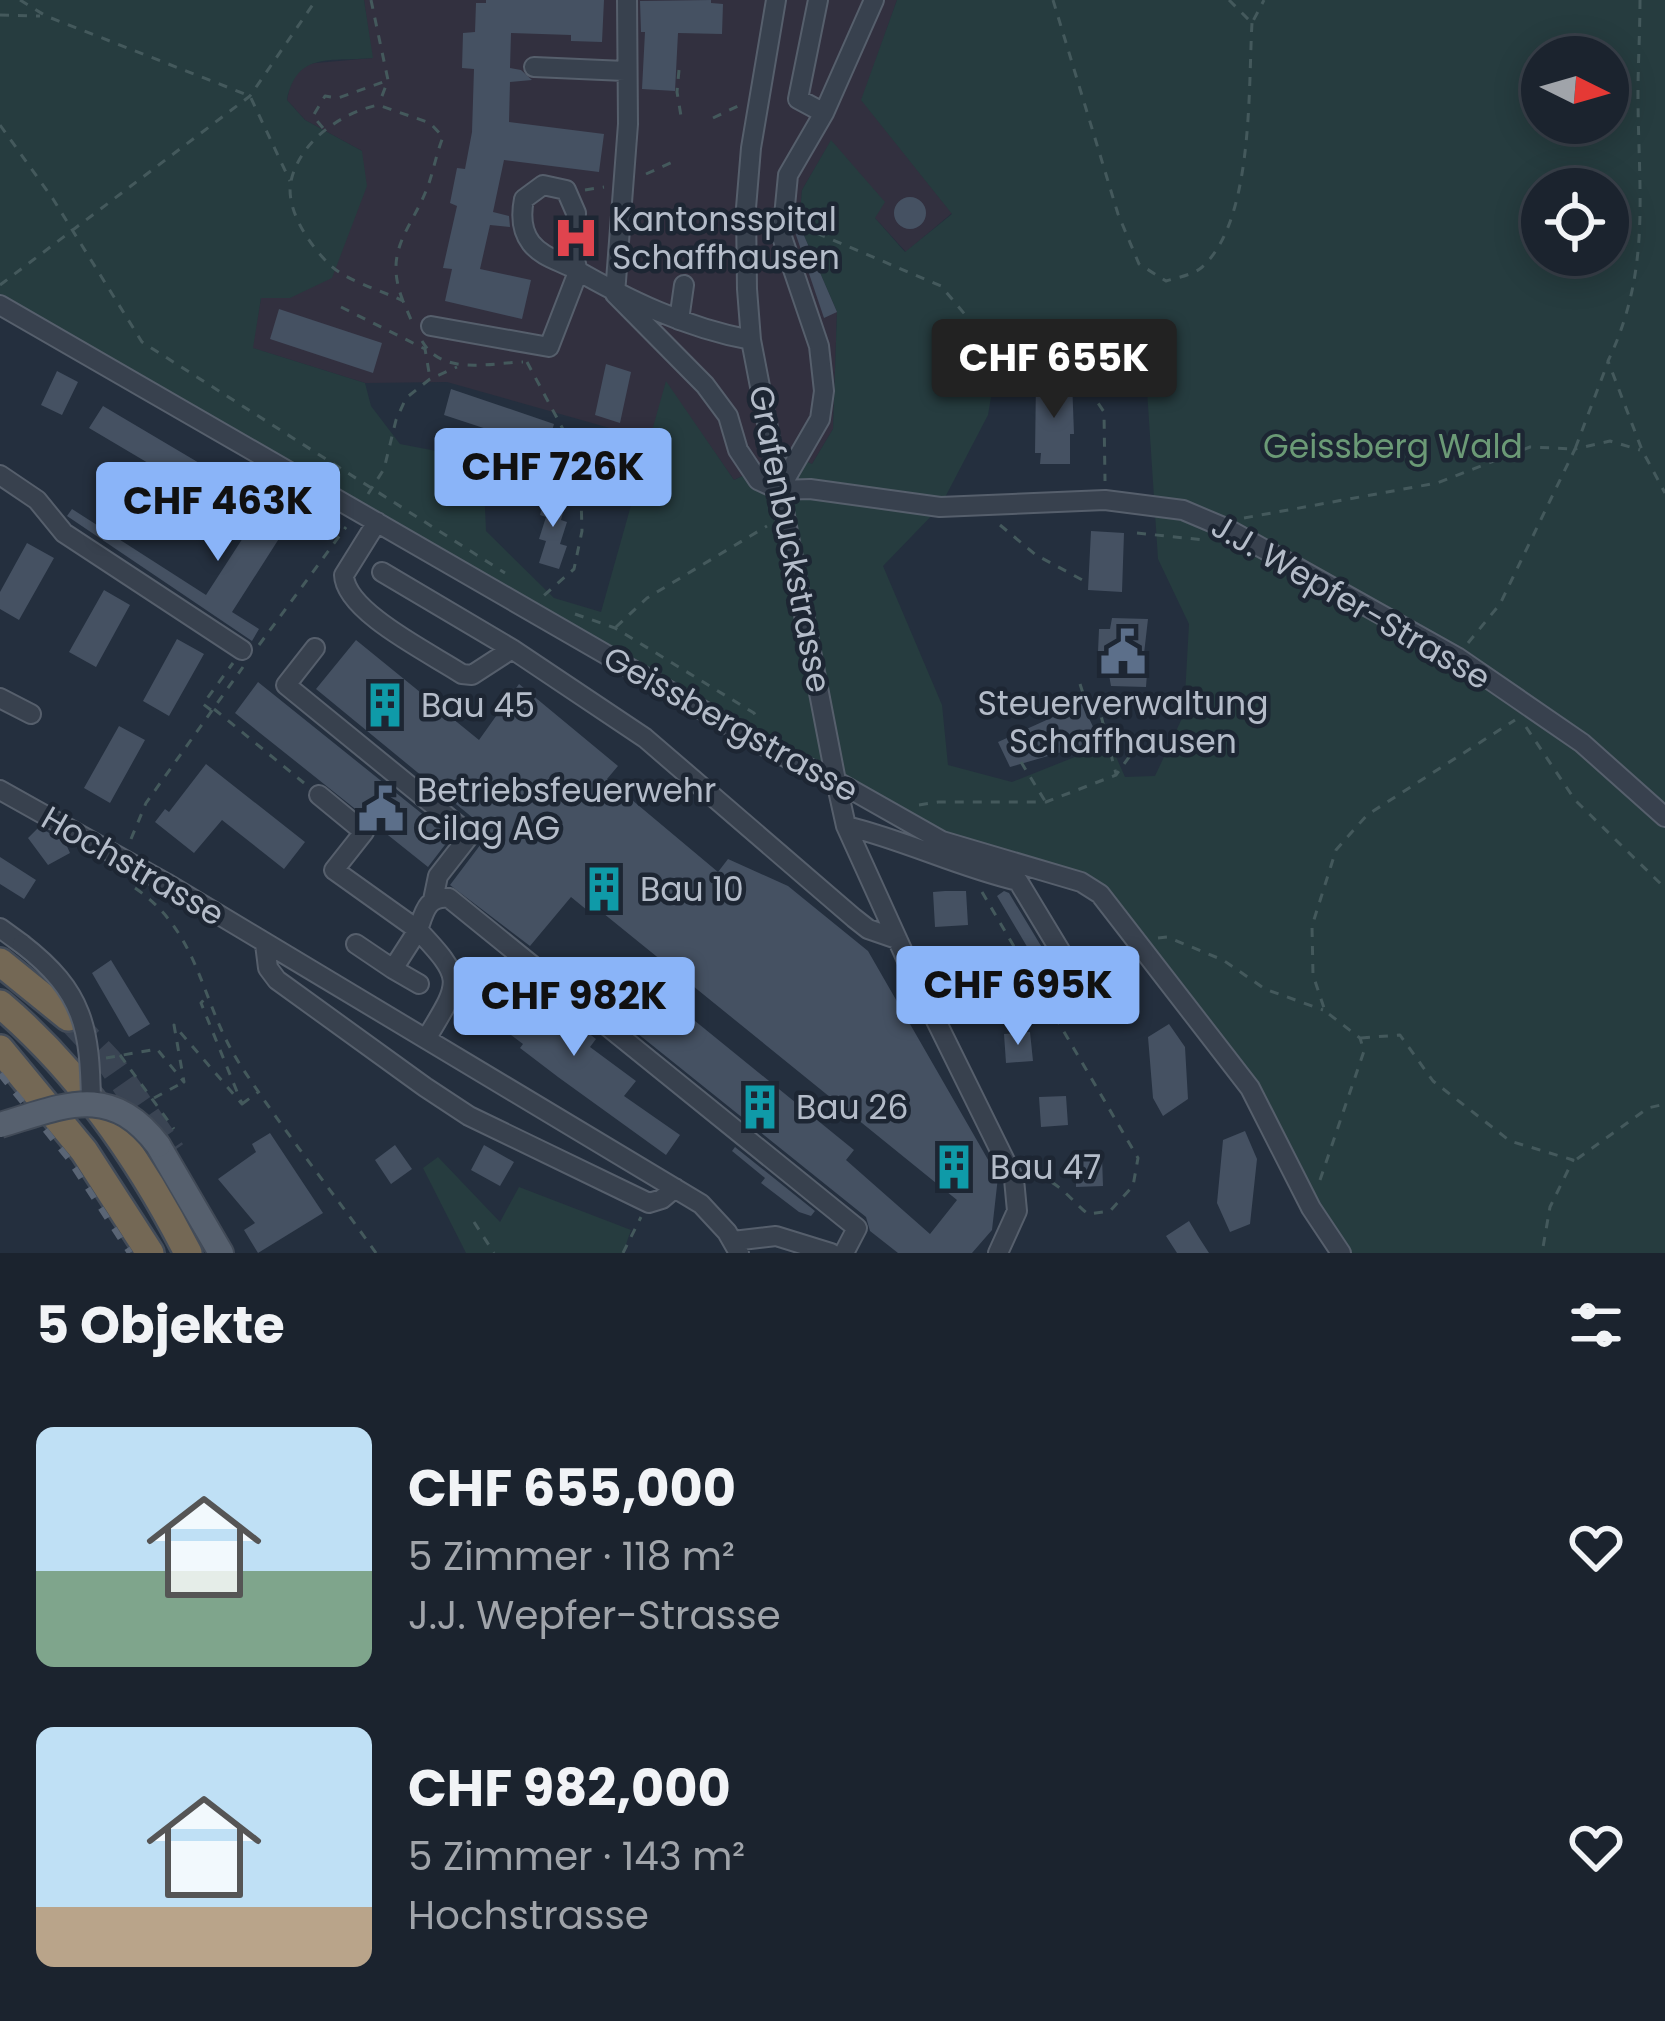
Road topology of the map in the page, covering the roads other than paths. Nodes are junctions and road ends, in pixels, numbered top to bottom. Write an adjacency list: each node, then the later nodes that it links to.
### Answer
1 (627, 0): 6 (street)
2 (776, 0): 7 (street, Grafenbuckstrasse)
3 (818, 0): 8 (street)
4 (874, 0): 9 (street)
5 (534, 68): 6 (street)
6 (625, 70): 12 (street)
7 (758, 97): 8 (street); 16 (street, Grafenbuckstrasse)
8 (798, 99): 9 (street)
9 (824, 113): 18 (street)
10 (578, 272): 10 (street); 12 (street); 15 (street)
11 (684, 285): 14 (street)
12 (614, 293): 14 (street); 18 (street)
13 (0, 305): 19 (street, Geissbergstrasse)
14 (679, 320): 16 (street)
15 (430, 326)
16 (751, 340): 18 (street, Grafenbuckstrasse)
17 (0, 475): 23 (street)
18 (779, 490): 26 (street, Grafenbuckstrasse); 29 (street, J.J. Wepfer-Strasse)
19 (377, 522): 22 (street); 26 (street, Geissbergstrasse)
20 (382, 572): 22 (street)
21 (315, 648): 31 (street)
22 (512, 649): 34 (street)
23 (242, 651)
24 (0, 698): 25 (street)
25 (31, 714)
26 (836, 781): 30 (street, Grafenbuckstrasse); 57 (street, Geissbergstrasse)
27 (0, 790): 35 (street, Hochstrasse)
28 (319, 795): 33 (street)
29 (1665, 817)
30 (846, 826): 34 (street, Grafenbuckstrasse); 38 (street)
31 (433, 900): 33 (street); 55 (street)
32 (0, 928): 37 (street)
33 (418, 930): 39 (street); 44 (street)
34 (897, 939): 56 (street, Grafenbuckstrasse)
35 (265, 944): 44 (street, Hochstrasse); 48 (street, Hochstrasse)
36 (356, 944): 39 (street)
37 (11, 953): 42 (highway); 46 (street, bridge)
38 (1070, 967)
39 (393, 969): 40 (street)
40 (419, 984)
41 (0, 1004): 52 (highway)
42 (68, 1017)
43 (0, 1021): 51 (highway)
44 (426, 1039): 48 (street, Hochstrasse)
45 (0, 1049): 50 (highway)
46 (92, 1103): 47 (main road, bridge); 53 (main road, bridge)
47 (0, 1125)
48 (674, 1188): 49 (street, Hochstrasse)
49 (736, 1247): 54 (street)
50 (150, 1253)
51 (169, 1253)
52 (188, 1253)
53 (221, 1253)
54 (831, 1253)
55 (844, 1253)
56 (998, 1253)
57 (1341, 1253)

